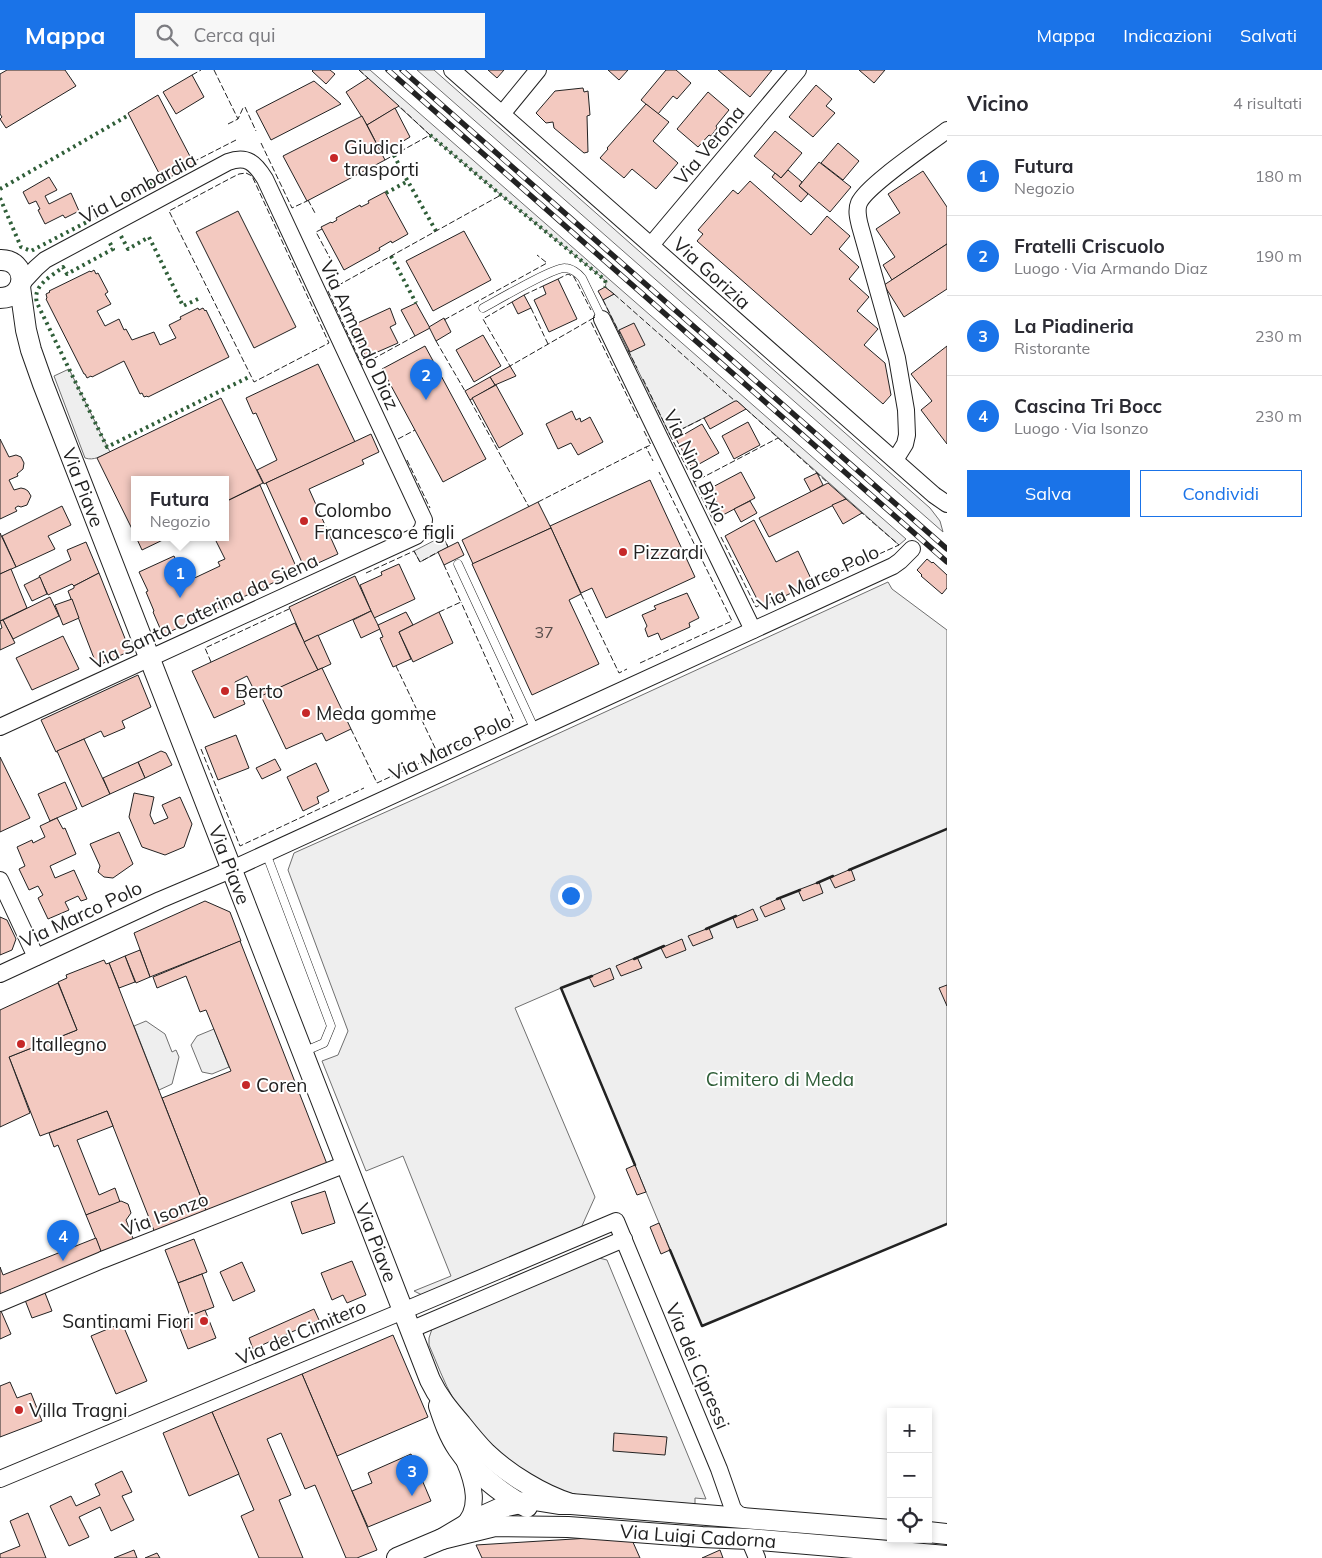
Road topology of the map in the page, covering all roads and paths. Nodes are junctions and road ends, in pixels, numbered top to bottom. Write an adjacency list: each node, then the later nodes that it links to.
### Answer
1 (452, 70): 4 (street, Via Gorizia)
2 (538, 70): 4 (street)
3 (798, 70): 7 (street, Via Verona)
4 (502, 114): 7 (street, Via Gorizia)
5 (947, 130): 14 (street)
6 (251, 162): 9 (street, Via Lombardia); 16 (street, Via Armando Diaz)
7 (651, 245): 14 (street, Via Gorizia)
8 (0, 246): 9 (street, Via Piave)
9 (14, 271): 10 (street); 13 (street, Via Piave)
10 (0, 299): 13 (street, Via Piave)
11 (483, 308): 12 (lane)
12 (602, 319): 19 (street, Via Nino Bixio)
13 (31, 350): 20 (street, Via Piave)
14 (895, 460): 15 (street, Via Gorizia)
15 (947, 504)
16 (423, 529): 20 (street, Via Santa Caterina da Siena)
17 (912, 549): 19 (street, Via Marco Polo)
18 (458, 564): 22 (lane)
19 (752, 630): 22 (street, Via Marco Polo)
20 (150, 657): 21 (street, Via Santa Caterina da Siena); 24 (street, Via Piave)
21 (0, 727)
22 (535, 730): 23 (street, Via Marco Polo)
23 (266, 853): 24 (street, Via Marco Polo); 28 (lane)
24 (231, 870): 26 (street, Via Marco Polo); 28 (street, Via Piave)
25 (0, 880): 26 (street)
26 (36, 957): 27 (street, Via Marco Polo)
27 (0, 974)
28 (302, 1052): 29 (street, Via Piave)
29 (346, 1164): 32 (street, Via Isonzo); 33 (street, Via Piave)
30 (616, 1221): 31 (street, Via dei Cipressi); 33 (street, Via del Cimitero)
31 (624, 1239): 34 (street); 40 (street, Via dei Cipressi)
32 (0, 1303)
33 (403, 1311): 34 (street, Via Piave); 37 (street, Via del Cimitero)
34 (410, 1330): 35 (street, Via Piave)
35 (430, 1380): 36 (street, Via Piave); 39 (street, Via Piave)
36 (459, 1451): 38 (street, Via Piave); 44 (street, Via Piave)
37 (0, 1479)
38 (519, 1503): 39 (street, Via Luigi Cadorna); 41 (street, Via Luigi Cadorna); 44 (street, Via Luigi Cadorna)
39 (571, 1504): 40 (street, Via Luigi Cadorna)
40 (750, 1518): 42 (street, Via Luigi Cadorna)
41 (568, 1527): 44 (street, Via Luigi Cadorna); 46 (street, Via Luigi Cadorna)
42 (887, 1530)
43 (932, 1532): 45 (street)
44 (450, 1534): 48 (street, Via Luigi Cadorna)
45 (947, 1534)
46 (749, 1539): 47 (street, Via Luigi Cadorna); 49 (street)
47 (942, 1556)
48 (398, 1558)
49 (757, 1558)

